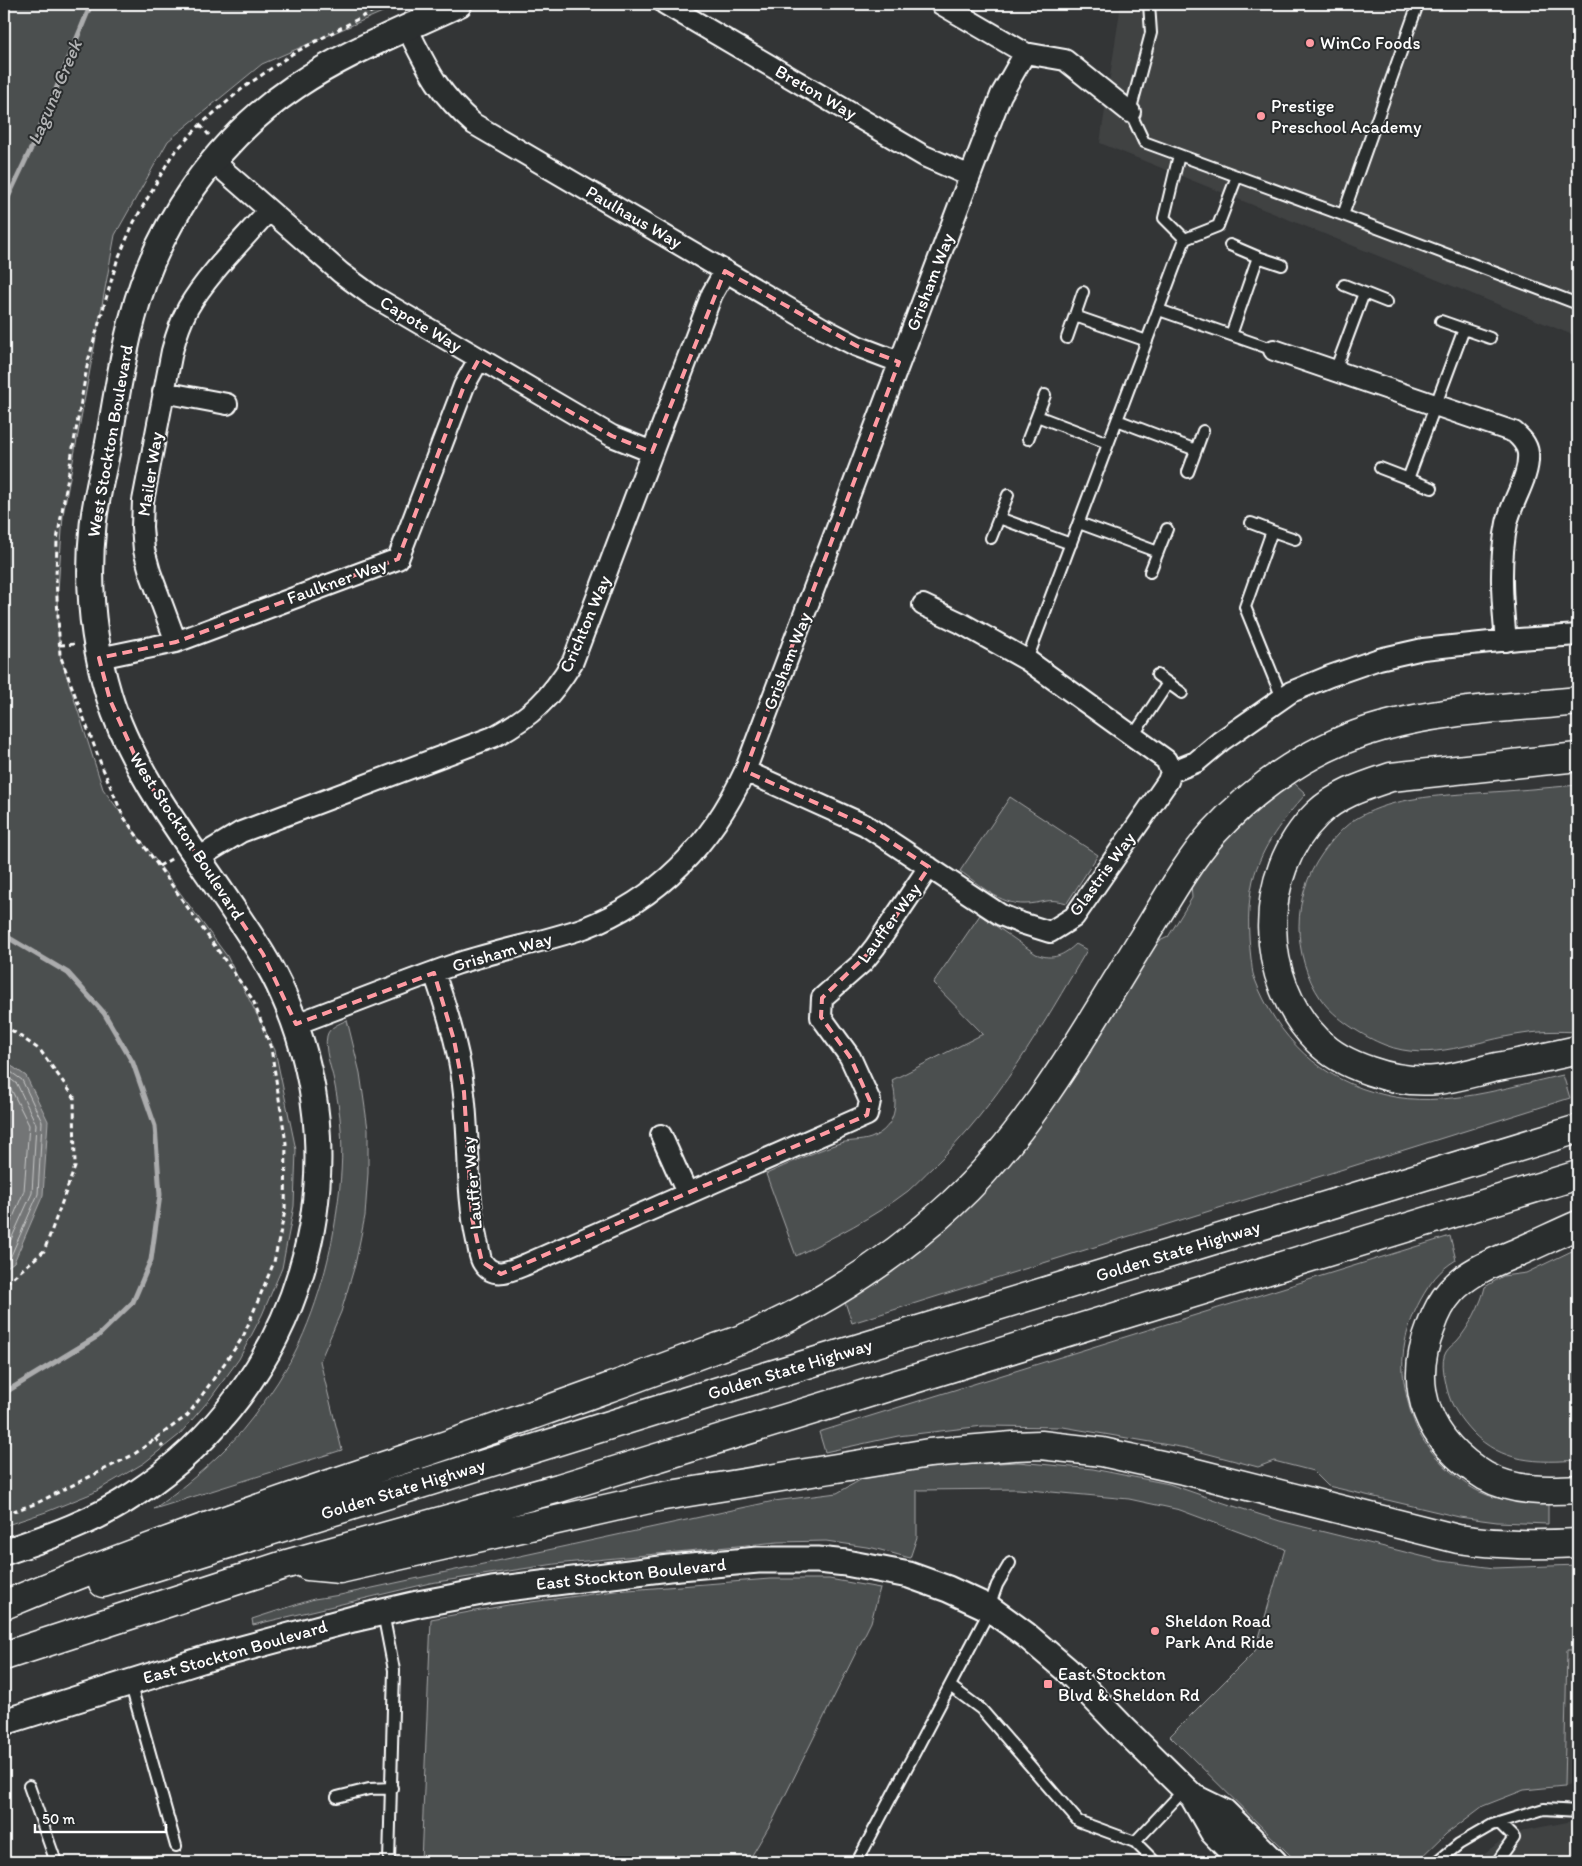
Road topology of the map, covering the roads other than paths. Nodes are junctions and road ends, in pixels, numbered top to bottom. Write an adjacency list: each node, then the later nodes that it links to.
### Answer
1 (459, 4): 6 (street, West Stockton Boulevard)
2 (665, 4): 11 (street, Breton Way)
3 (941, 4): 7 (street)
4 (1149, 4): 8 (lane)
5 (1418, 4): 14 (lane)
6 (407, 28): 10 (street, West Stockton Boulevard); 19 (street, Paulhaus Way)
7 (1025, 53): 8 (street); 11 (street, Grisham Way)
8 (1130, 112): 9 (lane)
9 (1179, 155): 12 (lane); 15 (lane)
10 (213, 161): 13 (street, Capote Way); 67 (street, West Stockton Boulevard)
11 (970, 176): 35 (street, Grisham Way)
12 (1237, 176): 14 (lane); 15 (lane)
13 (269, 210): 34 (street, Capote Way); 37 (street, Mailer Way)
14 (1343, 215): 24 (lane)
15 (1185, 239): 25 (lane)
16 (1230, 245): 17 (lane)
17 (1258, 257): 18 (lane); 29 (lane)
18 (1282, 265)
19 (725, 271): 35 (street, Paulhaus Way); 47 (street, Crichton Way)
20 (1344, 285): 22 (lane)
21 (1083, 292): 26 (lane)
22 (1364, 293): 23 (lane); 36 (lane)
23 (1387, 302)
24 (1578, 304)
25 (1159, 310): 29 (lane); 32 (lane)
26 (1075, 316): 30 (lane); 32 (lane)
27 (1441, 321): 28 (lane)
28 (1464, 329): 31 (lane); 40 (lane)
29 (1232, 336): 33 (lane)
30 (1067, 338)
31 (1490, 338)
32 (1147, 341): 42 (lane)
33 (1274, 350): 36 (street)
34 (479, 359): 47 (street, Capote Way); 66 (street, Faulkner Way)
35 (899, 362): 76 (street, Grisham Way)
36 (1335, 371): 40 (street)
37 (164, 392): 39 (street); 66 (street, Mailer Way)
38 (1045, 395): 41 (lane)
39 (227, 404)
40 (1436, 405): 50 (lane); 65 (street)
41 (1037, 416): 44 (lane); 45 (lane)
42 (1117, 420): 45 (lane); 46 (lane)
43 (1203, 431): 46 (lane)
44 (1028, 439)
45 (1108, 443): 54 (lane)
46 (1196, 450): 49 (lane)
47 (652, 452): 78 (street, Crichton Way)
48 (1380, 468): 50 (lane)
49 (1188, 472)
50 (1408, 479): 51 (lane)
51 (1432, 488)
52 (1008, 495): 53 (lane)
53 (999, 518): 58 (lane); 60 (lane)
54 (1079, 523): 60 (lane); 61 (lane)
55 (1251, 523): 57 (lane)
56 (1167, 530): 61 (lane)
57 (1272, 531): 59 (lane); 72 (lane)
58 (991, 538)
59 (1295, 539)
60 (1071, 544): 68 (lane)
61 (1158, 552): 62 (lane)
62 (1150, 572)
63 (923, 605): 68 (street)
64 (1578, 635): 65 (street)
65 (1506, 641): 72 (street)
66 (176, 642): 67 (street, Faulkner Way)
67 (99, 658): 78 (street, West Stockton Boulevard)
68 (1027, 660): 74 (street)
69 (1157, 675): 70 (lane)
70 (1168, 683): 71 (lane); 74 (lane)
71 (1182, 693)
72 (1282, 698): 77 (street)
73 (1578, 701): 93 (highway)
74 (1133, 736): 77 (street)
75 (1578, 757): 82 (highway)
76 (746, 771): 79 (street, Glastris Way); 80 (street, Grisham Way)
77 (1171, 772): 79 (street, Glastris Way)
78 (198, 858): 81 (street, West Stockton Boulevard)
79 (929, 867): 86 (street, Lauffer Way)
80 (434, 973): 81 (street, Grisham Way); 86 (street, Lauffer Way)
81 (296, 1024): 90 (street, West Stockton Boulevard)
82 (1578, 1050)
83 (1578, 1129): 96 (highway, Golden State Highway)
84 (661, 1135): 86 (street)
85 (1578, 1175): 92 (highway)
86 (687, 1194)
87 (1578, 1225): 88 (highway)
88 (1578, 1489)
89 (1578, 1543): 92 (highway)
90 (4, 1552)
91 (1010, 1563): 94 (lane)
92 (287, 1564): 97 (highway)
93 (4, 1605)
94 (989, 1608): 95 (street, East Stockton Boulevard); 99 (lane); 103 (street, East Stockton Boulevard)
95 (383, 1612): 98 (street, East Stockton Boulevard); 102 (lane)
96 (4, 1614)
97 (4, 1656)
98 (130, 1682): 100 (street, East Stockton Boulevard); 108 (lane)
99 (950, 1686): 107 (lane); 112 (lane)
100 (4, 1722)
101 (29, 1786): 110 (lane)
102 (392, 1788): 104 (lane); 111 (lane)
103 (1189, 1793): 107 (lane); 114 (street, East Stockton Boulevard); 115 (street, East Stockton Boulevard)
104 (337, 1797)
105 (1578, 1811): 106 (lane)
106 (1499, 1823): 109 (lane); 116 (lane)
107 (1135, 1842): 113 (lane)
108 (176, 1846)
109 (1443, 1861)
110 (56, 1862)
111 (389, 1862)
112 (858, 1862)
113 (1155, 1862)
114 (1242, 1862)
115 (1274, 1862)
116 (1498, 1862)

